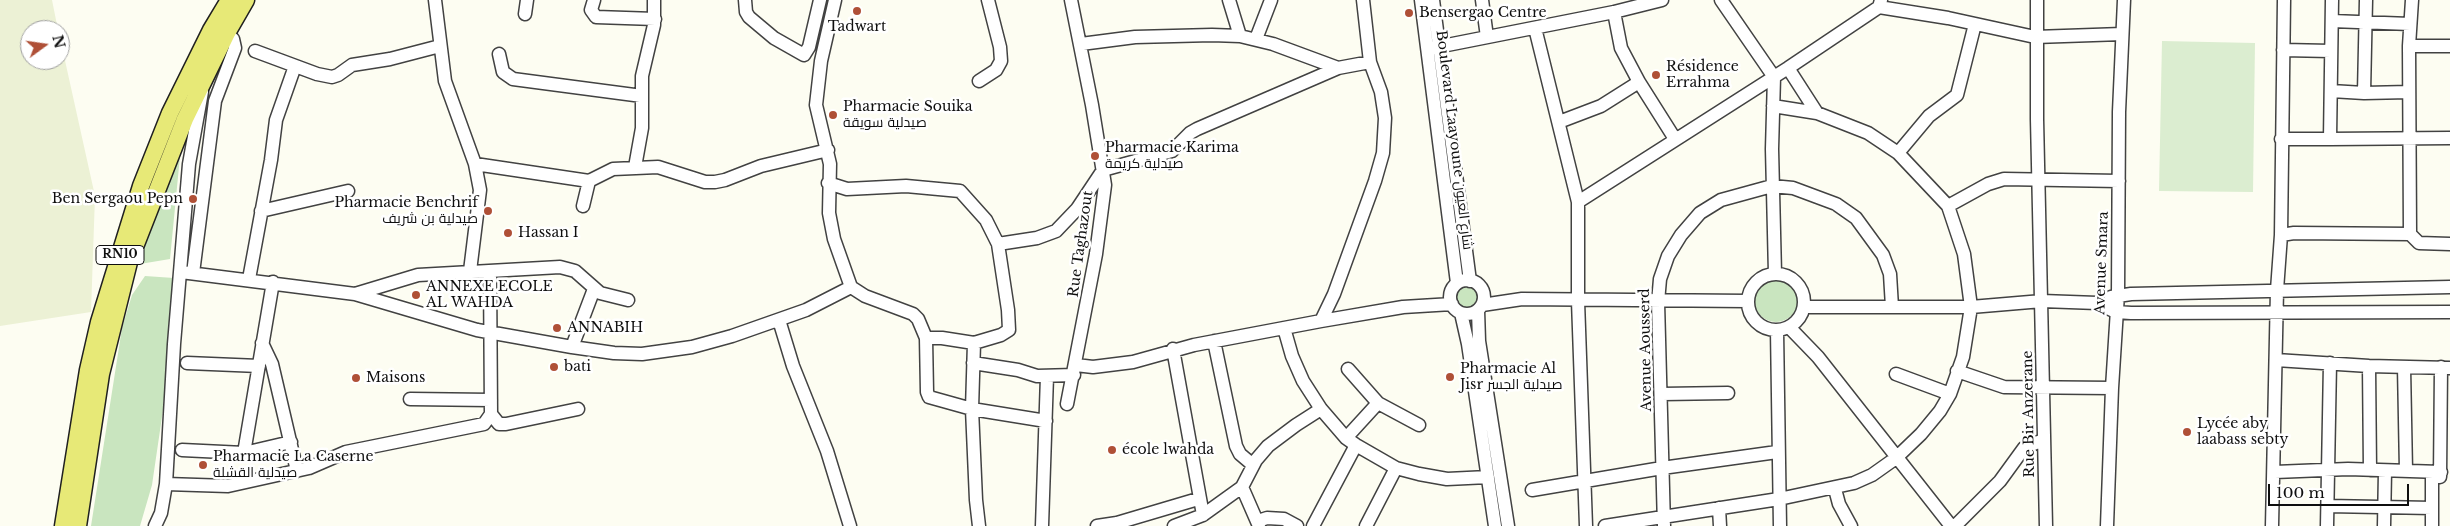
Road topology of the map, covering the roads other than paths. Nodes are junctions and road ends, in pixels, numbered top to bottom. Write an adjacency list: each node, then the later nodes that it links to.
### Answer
1 (229, 0): 195 (main road, RN10)
2 (246, 0): 35 (main road, RN10)
3 (435, 0): 42 (street)
4 (527, 0): 28 (street)
5 (594, 0): 29 (street)
6 (654, 0): 29 (street)
7 (745, 0): 50 (street)
8 (820, 0): 50 (street)
9 (835, 0): 51 (street)
10 (988, 0): 58 (street)
11 (1071, 0): 41 (street, Rue Taghazout)
12 (1271, 0): 40 (street)
13 (1363, 0): 52 (street)
14 (1421, 0): 45 (street, Boulevard Laayoune شارع العيون)
15 (1433, 0): 45 (street, Boulevard Laayoune شارع العيون)
16 (1482, 0): 38 (street)
17 (1662, 0): 27 (street)
18 (1721, 0): 56 (street)
19 (2037, 0): 39 (street, Rue Bir Anzerane)
20 (2124, 0): 36 (street, Avenue Smara)
21 (2284, 0): 46 (street)
22 (2332, 0): 30 (street)
23 (2366, 0): 31 (street)
24 (2412, 0): 33 (street)
25 (1228, 2): 37 (street)
26 (1880, 3): 32 (street); 55 (street)
27 (1614, 12): 34 (street); 59 (street)
28 (525, 14)
29 (655, 18): 63 (street)
30 (2332, 21): 31 (street); 48 (street)
31 (2365, 23): 33 (street); 62 (street)
32 (1975, 24): 39 (street); 73 (street)
33 (2410, 24): 43 (street)
34 (1534, 28): 38 (street); 66 (street)
35 (226, 33): 57 (main road, RN10); 93 (street)
36 (2122, 34): 39 (street); 79 (street, Avenue Smara)
37 (1240, 36): 40 (street); 41 (street)
38 (1487, 37): 45 (street)
39 (2035, 37): 77 (street, Rue Bir Anzerane)
40 (1256, 39): 54 (street)
41 (1081, 44): 76 (street, Rue Taghazout)
42 (440, 46): 53 (street); 74 (street)
43 (2409, 46): 44 (street); 61 (street)
44 (2450, 46)
45 (1433, 48): 105 (street, Boulevard Laayoune شارع العيون)
46 (2283, 50): 48 (street); 71 (street)
47 (255, 51): 53 (street)
48 (2331, 51): 60 (street)
49 (499, 54): 63 (street)
50 (804, 55): 51 (street)
51 (821, 61): 72 (street)
52 (1370, 62): 54 (street); 121 (street)
53 (296, 66): 86 (street)
54 (1338, 68): 76 (street)
55 (1788, 68): 56 (street); 65 (street)
56 (1774, 77): 64 (street); 69 (street)
57 (205, 78): 93 (street); 196 (main road, RN10)
58 (980, 81)
59 (1639, 82): 66 (street); 69 (street)
60 (2331, 91): 62 (street); 70 (street)
61 (2409, 92): 62 (street); 67 (street)
62 (2364, 93)
63 (642, 96): 75 (street)
64 (1773, 106): 65 (street); 81 (street)
65 (1817, 113): 73 (street)
66 (1559, 122): 83 (street)
67 (2409, 138): 68 (street); 70 (street); 87 (street)
68 (2450, 138)
69 (1675, 139): 83 (street)
70 (2330, 139): 71 (street)
71 (2281, 140): 88 (street)
72 (828, 150): 75 (street); 80 (street)
73 (1898, 153): 85 (street)
74 (475, 164): 78 (street); 92 (street)
75 (635, 167): 78 (street)
76 (1103, 170): 89 (street); 140 (street, Rue Taghazout)
77 (2038, 178): 79 (street); 85 (street); 110 (street, Rue Bir Anzerane)
78 (589, 181): 84 (street)
79 (2119, 181): 104 (street, Avenue Smara)
80 (828, 183): 89 (street); 98 (street)
81 (1772, 186): 94 (street); 111 (street, Avenue Aousserd); 113 (street, Avenue Aousserd)
82 (348, 191): 86 (street)
83 (1578, 202): 108 (street)
84 (583, 206)
85 (1948, 206): 116 (street)
86 (261, 212): 96 (street)
87 (2410, 234): 88 (street); 90 (street)
88 (2281, 235): 101 (street)
89 (998, 244): 128 (street)
90 (2450, 244)
91 (490, 270): 92 (street); 100 (street); 124 (street)
92 (470, 271): 103 (street)
93 (187, 272): 96 (street); 180 (street)
94 (1775, 274): 109 (street); 115 (street)
95 (2450, 277): 99 (street)
96 (250, 279): 97 (street)
97 (273, 282): 103 (street); 127 (street)
98 (851, 287): 120 (street); 125 (street)
99 (2450, 287): 101 (street)
100 (594, 289): 107 (street); 129 (street)
101 (2277, 290): 104 (street); 119 (street)
102 (1482, 291): 105 (street); 106 (street); 114 (street)
103 (355, 294): 124 (street)
104 (2118, 294): 112 (street); 117 (street, Avenue Smara)
105 (1458, 295): 114 (street); 121 (street); 178 (street, Boulevard Laayoune شارع العيون)
106 (1522, 299): 108 (street); 114 (street)
107 (628, 300)
108 (1578, 301): 111 (street); 179 (street)
109 (1748, 301): 111 (street); 123 (street)
110 (2042, 301): 112 (street); 116 (street); 145 (street, Rue Bir Anzerane)
111 (1658, 302): 147 (street, Avenue Aousserd)
112 (2097, 303): 117 (street)
113 (1892, 306): 115 (street); 116 (street)
114 (1480, 307): 206 (street)
115 (1804, 307): 123 (street)
116 (1970, 307): 141 (street)
117 (2116, 312): 119 (street); 144 (street, Avenue Smara)
118 (2450, 312): 119 (street)
119 (2276, 315): 131 (street)
120 (779, 320): 129 (street); 198 (street)
121 (1321, 321): 122 (street)
122 (1284, 328): 126 (street); 156 (street)
123 (1783, 329): 165 (street); 167 (street)
124 (490, 332): 129 (street); 150 (street)
125 (926, 338): 128 (street); 155 (street)
126 (1214, 341): 130 (street); 168 (street)
127 (262, 343): 135 (street); 161 (street)
128 (974, 343): 133 (street)
129 (572, 347)
130 (1173, 350): 140 (street); 184 (street)
131 (2276, 360): 134 (street); 175 (street)
132 (187, 363): 135 (street)
133 (973, 363): 143 (street); 155 (street)
134 (2330, 363): 136 (street); 176 (street)
135 (259, 366): 166 (street)
136 (2369, 366): 137 (street); 171 (street)
137 (2404, 367): 138 (street); 174 (street)
138 (2446, 368): 153 (street)
139 (1348, 369): 151 (street)
140 (1075, 370): 143 (street); 152 (street, Rue Taghazout)
141 (1958, 371): 145 (street); 148 (street)
142 (1896, 374): 148 (street)
143 (1047, 376): 158 (street)
144 (2112, 388): 145 (street); 214 (street, Avenue Smara)
145 (2043, 389): 160 (street, Rue Bir Anzerane)
146 (1728, 393): 147 (street)
147 (1662, 394): 170 (street, Avenue Aousserd)
148 (1950, 394): 167 (street)
149 (410, 399): 150 (street)
150 (491, 400): 157 (street)
151 (1378, 403): 159 (street); 162 (street)
152 (1067, 404)
153 (2445, 407): 163 (street)
154 (578, 409): 157 (street)
155 (972, 409): 158 (street); 199 (street)
156 (1321, 409): 162 (street); 168 (street)
157 (491, 414): 172 (street)
158 (1046, 421): 200 (street)
159 (1419, 425)
160 (2044, 440): 212 (street); 213 (street, Rue Bir Anzerane)
161 (291, 442): 166 (street); 172 (street)
162 (1351, 442): 169 (street); 204 (street)
163 (2445, 443): 177 (street)
164 (182, 450): 166 (street)
165 (1777, 452): 170 (street); 185 (street)
166 (244, 453)
167 (1896, 458): 182 (street); 212 (street)
168 (1253, 465): 181 (street)
169 (1396, 468): 178 (street); 205 (street)
170 (1662, 468): 179 (street); 191 (street, Avenue Aousserd)
171 (2370, 470): 173 (street); 176 (street)
172 (297, 471): 180 (street)
173 (2385, 471): 174 (street); 187 (street)
174 (2406, 471): 177 (street)
175 (2275, 472): 176 (street); 215 (street)
176 (2330, 472): 186 (street)
177 (2439, 475): 189 (street)
178 (1488, 477): 194 (street, Boulevard Laayoune شارع العيون)
179 (1583, 482): 183 (street); 207 (street)
180 (166, 484): 197 (street)
181 (1242, 488): 190 (street); 192 (street)
182 (1835, 488): 185 (street); 211 (street)
183 (1532, 490)
184 (1198, 499): 190 (street); 193 (street)
185 (1779, 499): 188 (street); 210 (street)
186 (2328, 506): 187 (street); 216 (street)
187 (2385, 506): 189 (street); 217 (street)
188 (1719, 508): 191 (street); 209 (street)
189 (2432, 508): 218 (street)
190 (1203, 514): 202 (street)
191 (1664, 522): 208 (street)
192 (1259, 524): 203 (street)
193 (1117, 525): 201 (street)
194 (1491, 525)
195 (63, 526)
196 (78, 526)
197 (155, 526)
198 (850, 526)
199 (979, 526)
200 (1042, 526)
201 (1097, 526)
202 (1174, 526)
203 (1297, 526)
204 (1313, 526)
205 (1366, 526)
206 (1508, 526)
207 (1586, 526)
208 (1605, 526)
209 (1720, 526)
210 (1780, 526)
211 (1851, 526)
212 (1953, 526)
213 (2046, 526)
214 (2108, 526)
215 (2272, 526)
216 (2327, 526)
217 (2384, 526)
218 (2432, 526)

